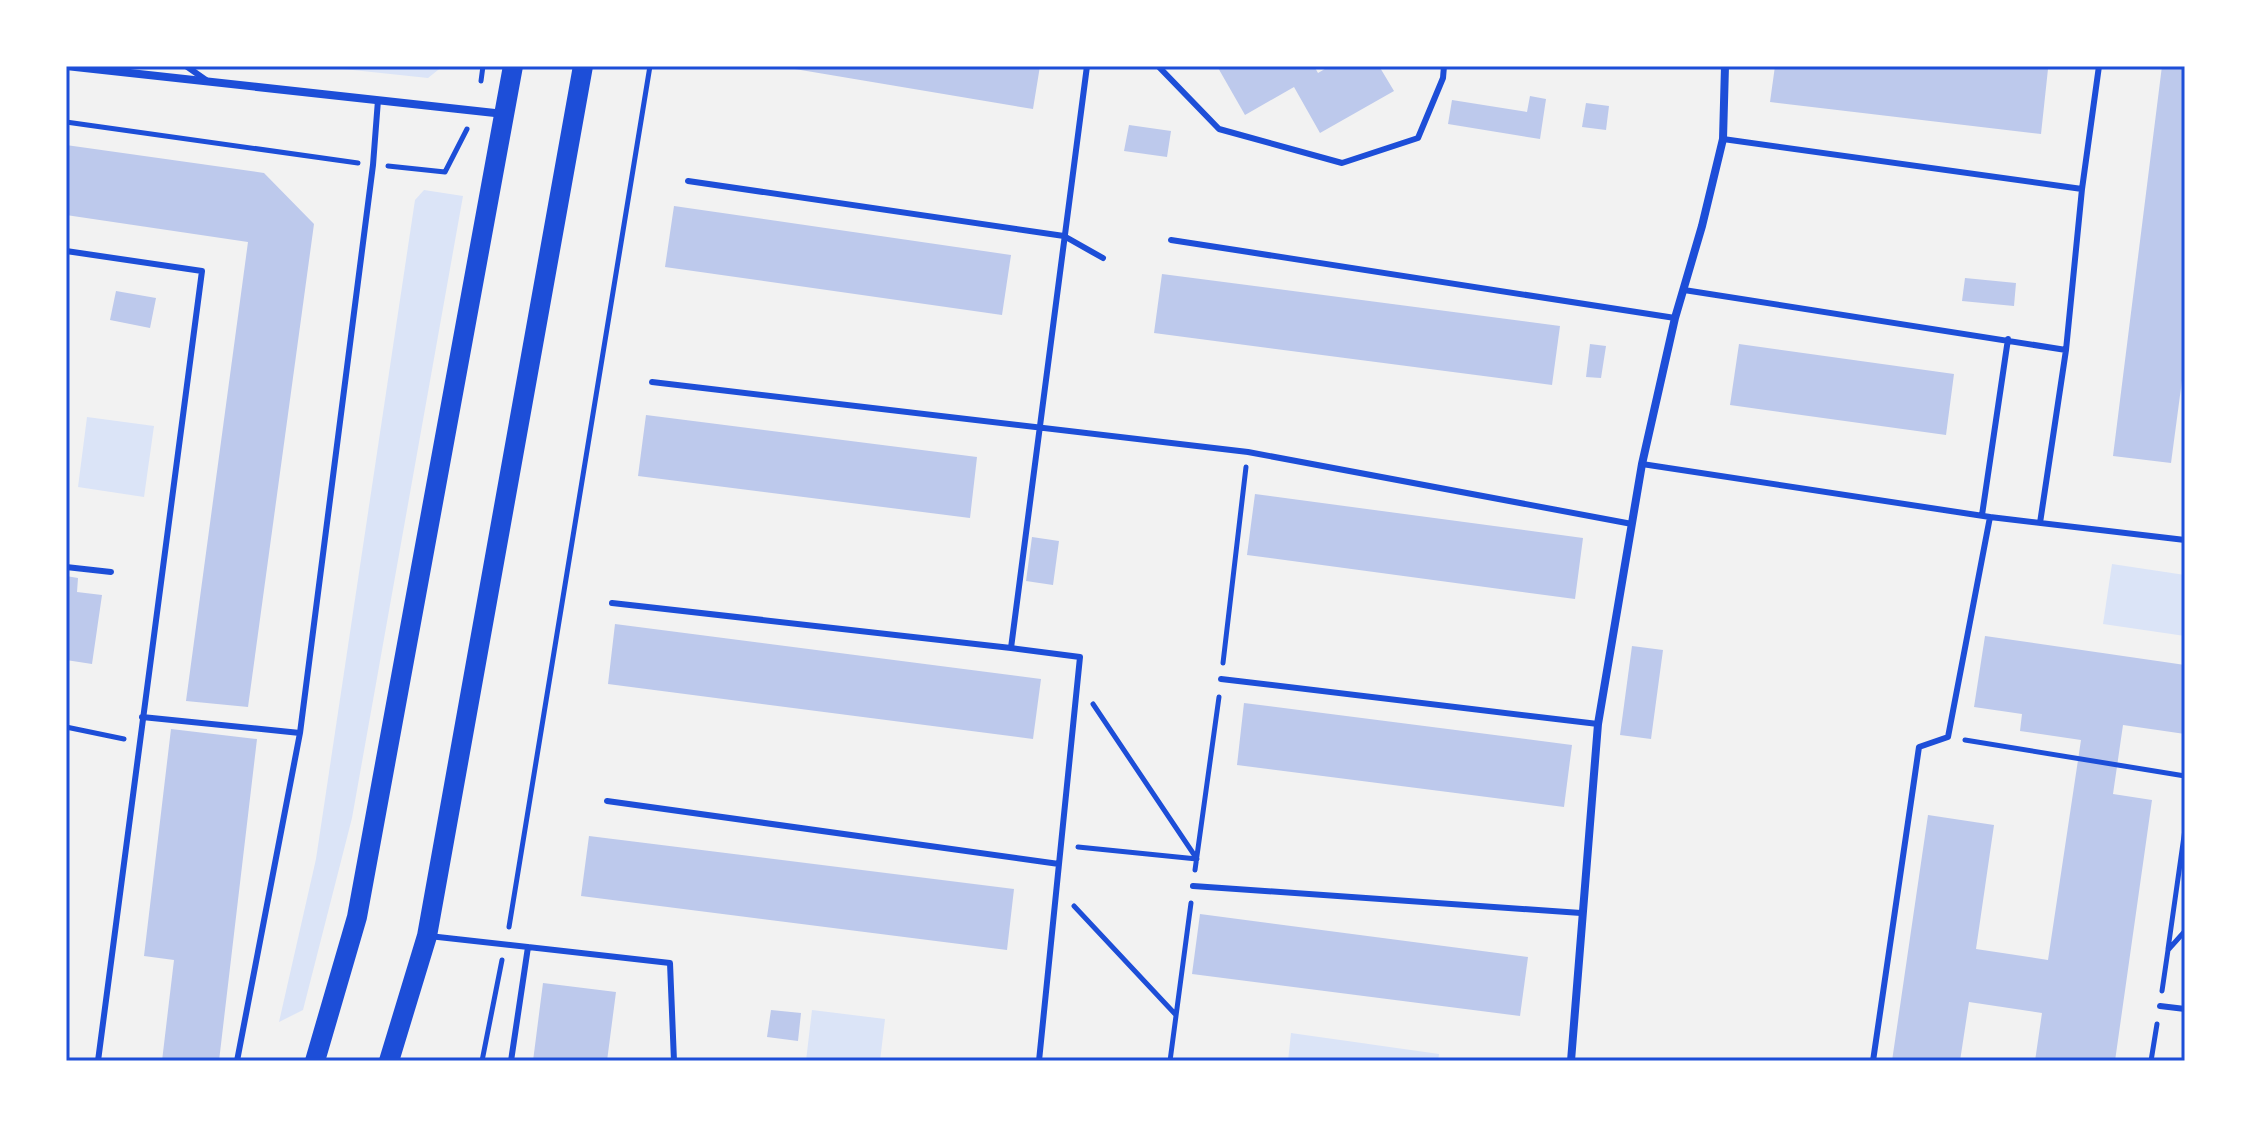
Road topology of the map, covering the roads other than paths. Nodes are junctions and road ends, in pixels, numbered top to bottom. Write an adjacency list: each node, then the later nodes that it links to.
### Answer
1 (66, 66): 10 (street)
2 (186, 66): 10 (lane)
3 (513, 66): 12 (main road)
4 (583, 66): 43 (main road)
5 (1087, 66): 16 (lane)
6 (1158, 66): 7 (lane)
7 (1444, 66)
8 (1725, 66): 13 (street)
9 (2099, 66): 15 (lane)
10 (209, 82): 11 (street)
11 (378, 100): 12 (street); 38 (lane)
12 (505, 114): 49 (main road)
13 (1723, 139): 15 (lane); 20 (street)
14 (688, 181): 16 (lane)
15 (2082, 189): 23 (lane)
16 (1064, 236): 19 (lane); 25 (lane)
17 (1171, 240): 21 (lane)
18 (66, 251): 36 (lane)
19 (1103, 258)
20 (1684, 290): 21 (street); 22 (lane)
21 (1675, 318): 26 (street)
22 (2008, 339): 23 (lane); 27 (lane)
23 (2066, 350): 28 (lane)
24 (652, 382): 25 (lane)
25 (1040, 429): 29 (lane); 34 (lane)
26 (1642, 464): 27 (lane); 29 (street)
27 (1986, 516): 28 (lane); 55 (lane)
28 (2040, 523): 30 (lane)
29 (1632, 524): 37 (street)
30 (2185, 540)
31 (66, 567): 32 (lane)
32 (111, 572)
33 (612, 603): 34 (lane)
34 (1011, 648): 40 (lane)
35 (1221, 679): 37 (lane)
36 (142, 717): 38 (lane); 47 (lane)
37 (1598, 724): 42 (street)
38 (300, 733): 48 (lane)
39 (607, 801): 40 (lane)
40 (1059, 864): 53 (lane)
41 (1193, 886): 42 (lane)
42 (1581, 913): 54 (street)
43 (427, 936): 44 (lane); 50 (main road)
44 (528, 947): 51 (lane); 52 (lane)
45 (2160, 1006): 46 (lane)
46 (2185, 1009)
47 (98, 1061)
48 (237, 1061)
49 (315, 1061)
50 (389, 1061)
51 (511, 1061)
52 (674, 1061)
53 (1039, 1061)
54 (1571, 1061)
55 (1873, 1061)

